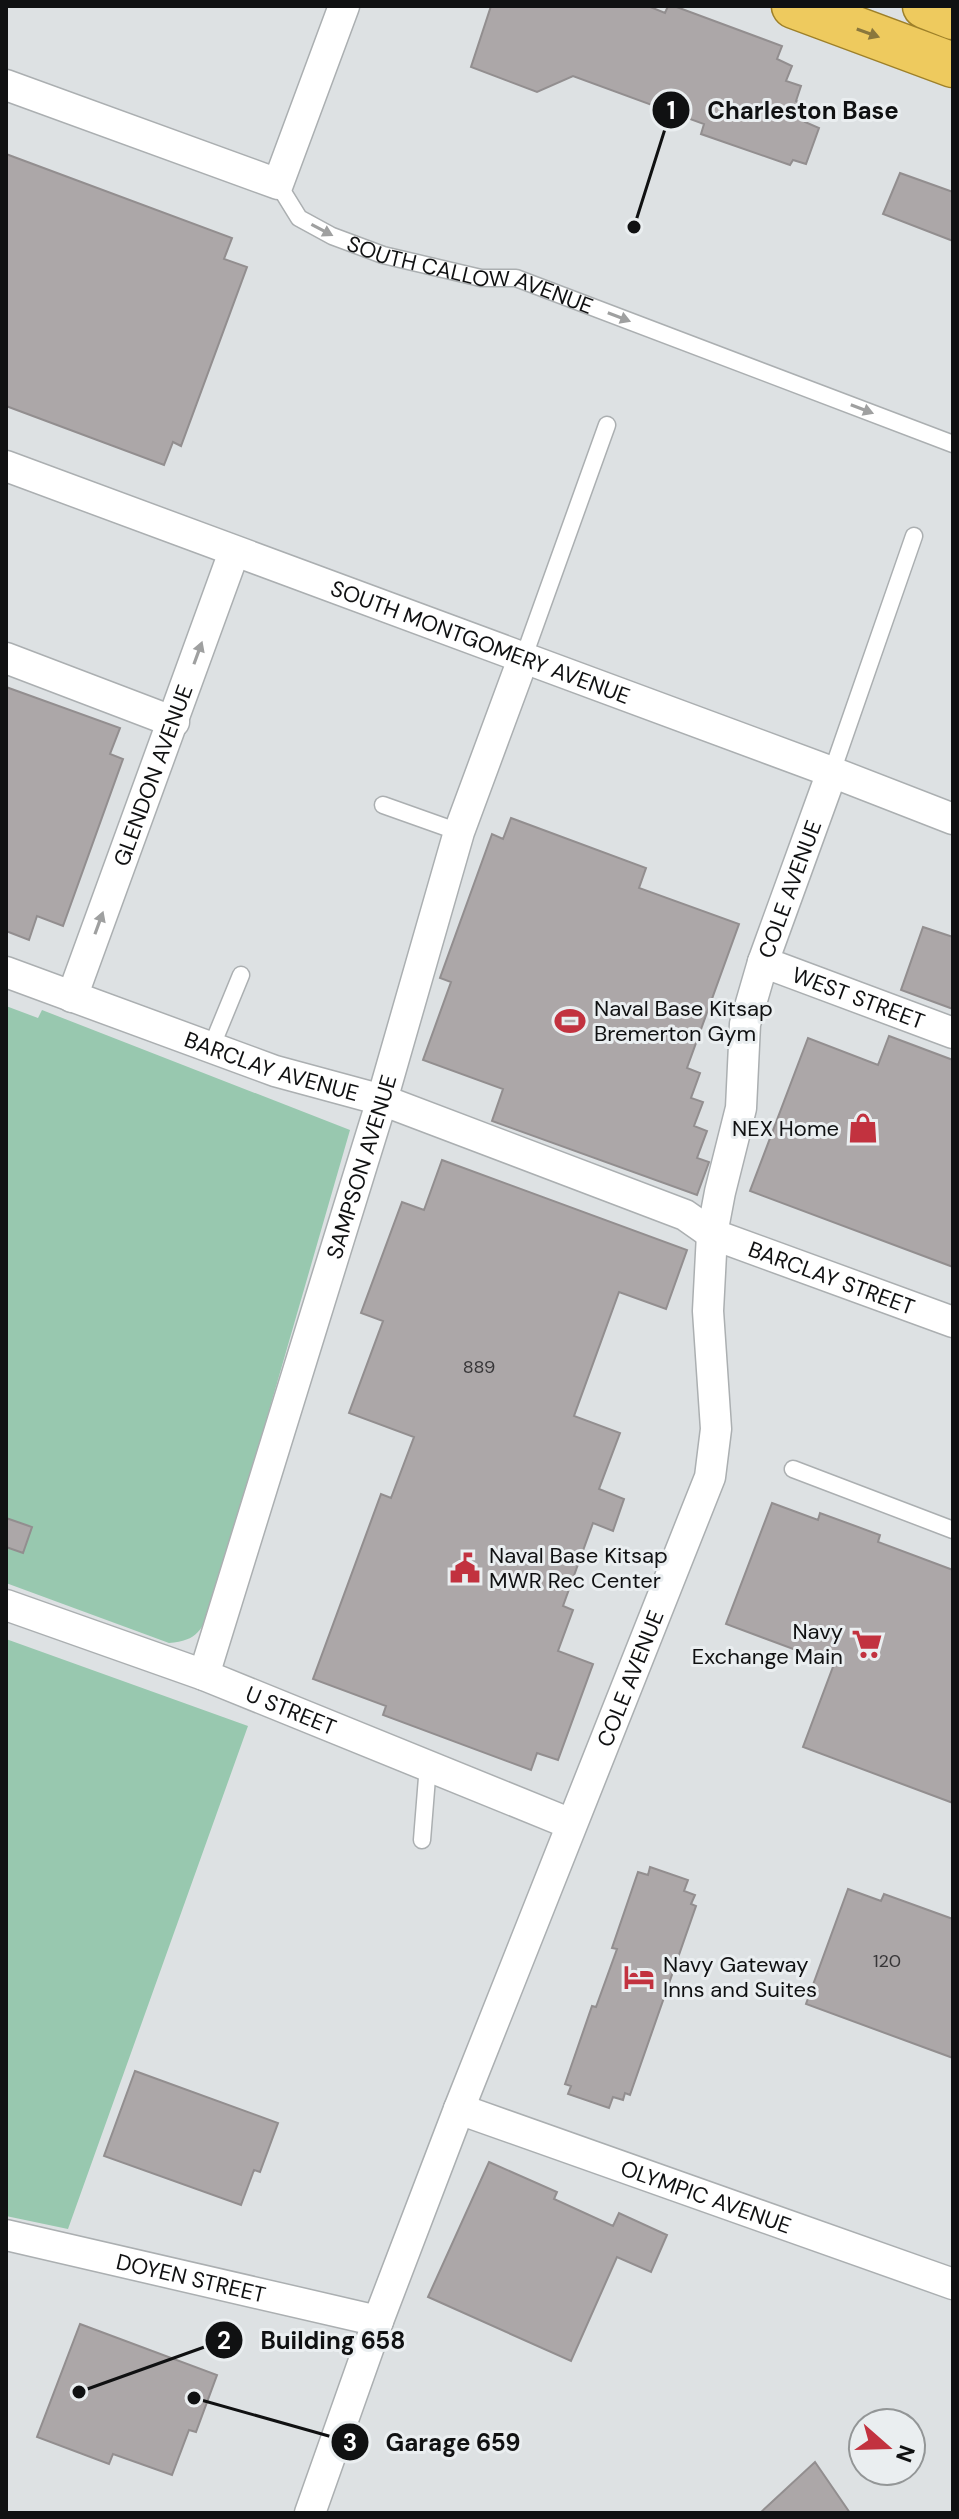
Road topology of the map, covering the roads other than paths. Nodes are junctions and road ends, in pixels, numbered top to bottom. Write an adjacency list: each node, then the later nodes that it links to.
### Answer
1 (344, 6): 7 (street)
2 (794, 6): 5 (highway, one-way to 5)
3 (925, 6): 4 (highway)
4 (953, 17)
5 (953, 65)
6 (6, 85): 7 (street)
7 (278, 184): 9 (lane, SOUTH CALLOW AVENUE, one-way to 9)
8 (607, 425): 14 (lane)
9 (953, 444)
10 (6, 466): 12 (street, SOUTH MONTGOMERY AVENUE)
11 (914, 536): 16 (lane)
12 (234, 552): 14 (street, SOUTH MONTGOMERY AVENUE); 15 (street, GLENDON AVENUE, one-way to 12)
13 (6, 658): 15 (street)
14 (523, 659): 16 (street, SOUTH MONTGOMERY AVENUE); 19 (street, SAMPSON AVENUE)
15 (174, 722): 23 (street, GLENDON AVENUE, one-way to 15)
16 (832, 772): 18 (street, SOUTH MONTGOMERY AVENUE); 20 (street, COLE AVENUE)
17 (383, 805): 19 (lane)
18 (953, 819)
19 (459, 832): 26 (street, SAMPSON AVENUE)
20 (763, 962): 24 (street, WEST STREET); 27 (street, COLE AVENUE)
21 (6, 972): 23 (street, BARCLAY AVENUE)
22 (241, 975): 25 (lane)
23 (72, 997): 25 (street, BARCLAY AVENUE)
24 (953, 1033)
25 (211, 1048): 26 (street, BARCLAY AVENUE)
26 (382, 1100): 27 (street, BARCLAY AVENUE); 32 (street, SAMPSON AVENUE)
27 (712, 1234): 28 (street, BARCLAY STREET); 34 (street, COLE AVENUE)
28 (953, 1322)
29 (793, 1469): 30 (lane)
30 (953, 1530)
31 (6, 1605): 32 (street, U STREET)
32 (204, 1675): 33 (street, U STREET)
33 (428, 1765): 34 (street, U STREET); 35 (lane)
34 (571, 1824): 36 (street, COLE AVENUE)
35 (422, 1840)
36 (459, 2109): 38 (street, OLYMPIC AVENUE); 39 (street, COLE AVENUE)
37 (6, 2235): 39 (street, DOYEN STREET)
38 (953, 2284)
39 (378, 2321): 40 (street, COLE AVENUE)
40 (310, 2513)

